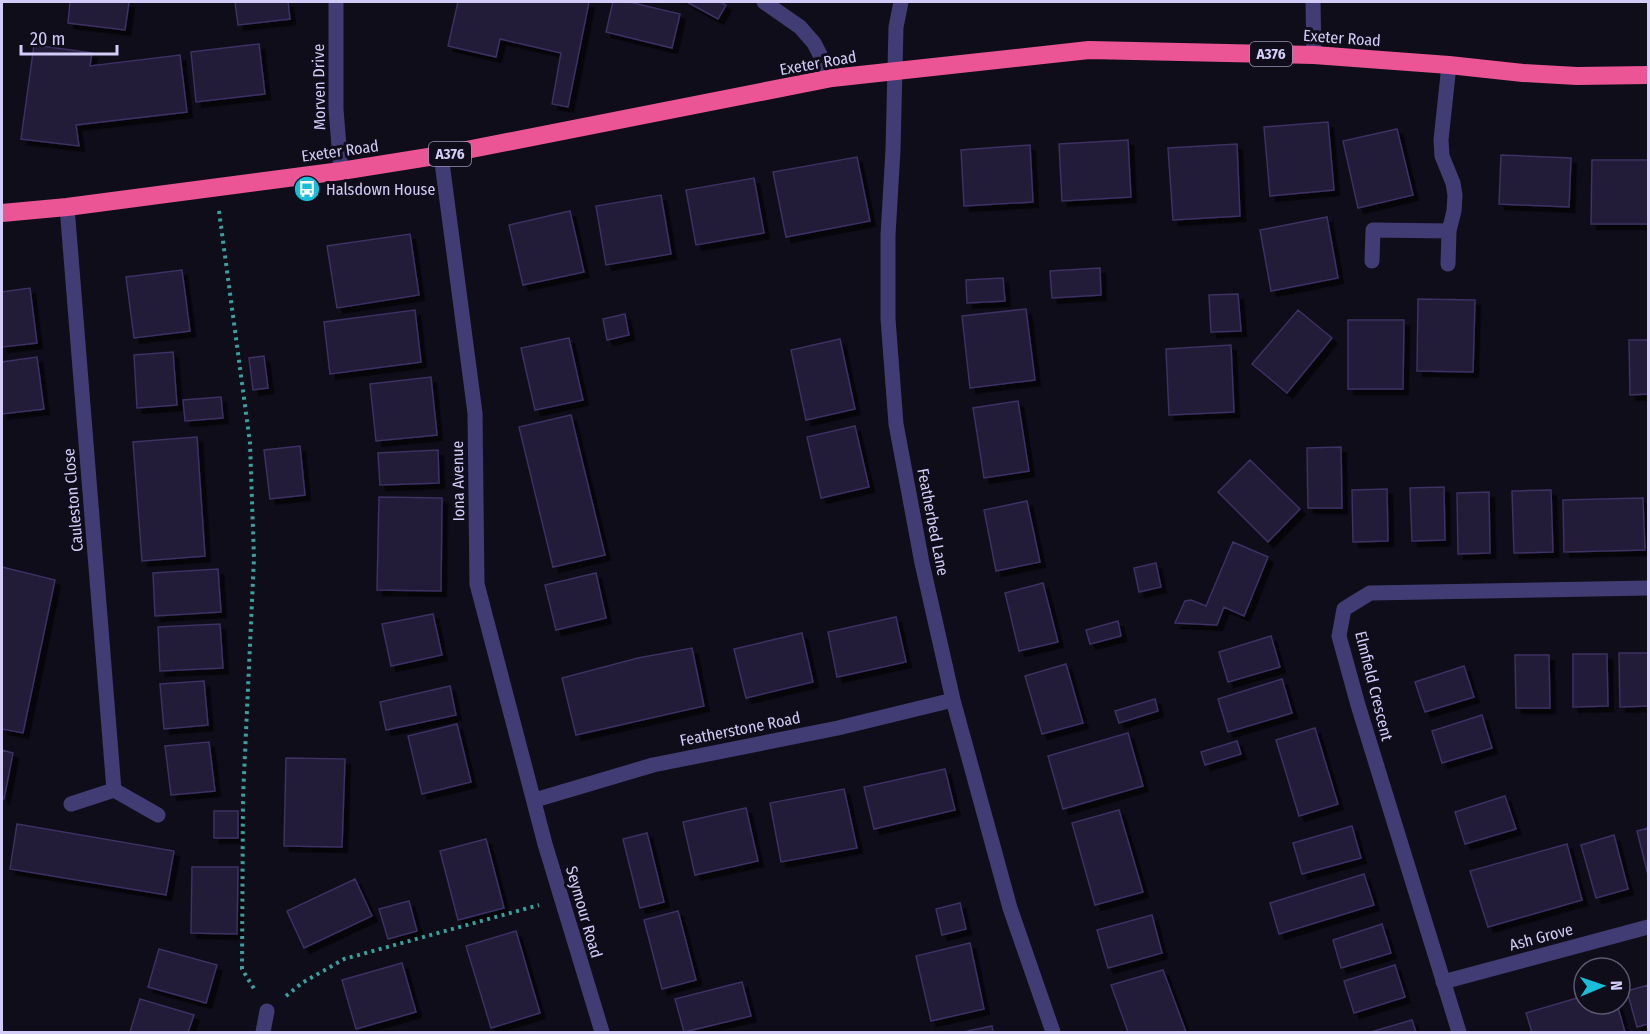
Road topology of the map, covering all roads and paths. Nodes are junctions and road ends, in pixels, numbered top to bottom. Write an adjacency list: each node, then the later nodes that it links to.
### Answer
1 (336, 2): 11 (street, Morven Drive)
2 (764, 2): 9 (street)
3 (902, 2): 7 (street, Featherbed Lane)
4 (1313, 2): 5 (street)
5 (1314, 55): 6 (highway, Exeter Road / A376); 7 (highway, Exeter Road / A376)
6 (1449, 65): 8 (highway, Exeter Road / A376); 15 (street)
7 (894, 70): 9 (highway, Exeter Road / A376); 19 (street, Featherbed Lane)
8 (1648, 75)
9 (832, 78): 10 (highway, Exeter Road / A376)
10 (441, 155): 11 (highway, Exeter Road / A376); 21 (street, Iona Avenue)
11 (341, 171): 12 (highway, Exeter Road / A376)
12 (215, 186): 13 (highway, Exeter Road / A376); 27 (path)
13 (67, 207): 14 (highway, Exeter Road / A376); 20 (street, Cauleston Close)
14 (2, 213)
15 (1449, 231): 16 (street); 17 (street)
16 (1372, 261)
17 (1448, 264)
18 (1648, 588): 26 (street, Elmfield Crescent)
19 (953, 700): 21 (street, Featherstone Road); 30 (street, Featherbed Lane)
20 (114, 790): 22 (street); 23 (street)
21 (535, 800): 24 (street, Seymour Road)
22 (71, 804)
23 (158, 815)
24 (561, 898): 27 (path); 29 (street, Seymour Road)
25 (1648, 927): 26 (street, Ash Grove)
26 (1443, 982): 31 (street, Elmfield Crescent)
27 (267, 1011): 28 (street)
28 (263, 1032)
29 (602, 1032)
30 (1053, 1032)
31 (1459, 1032)

